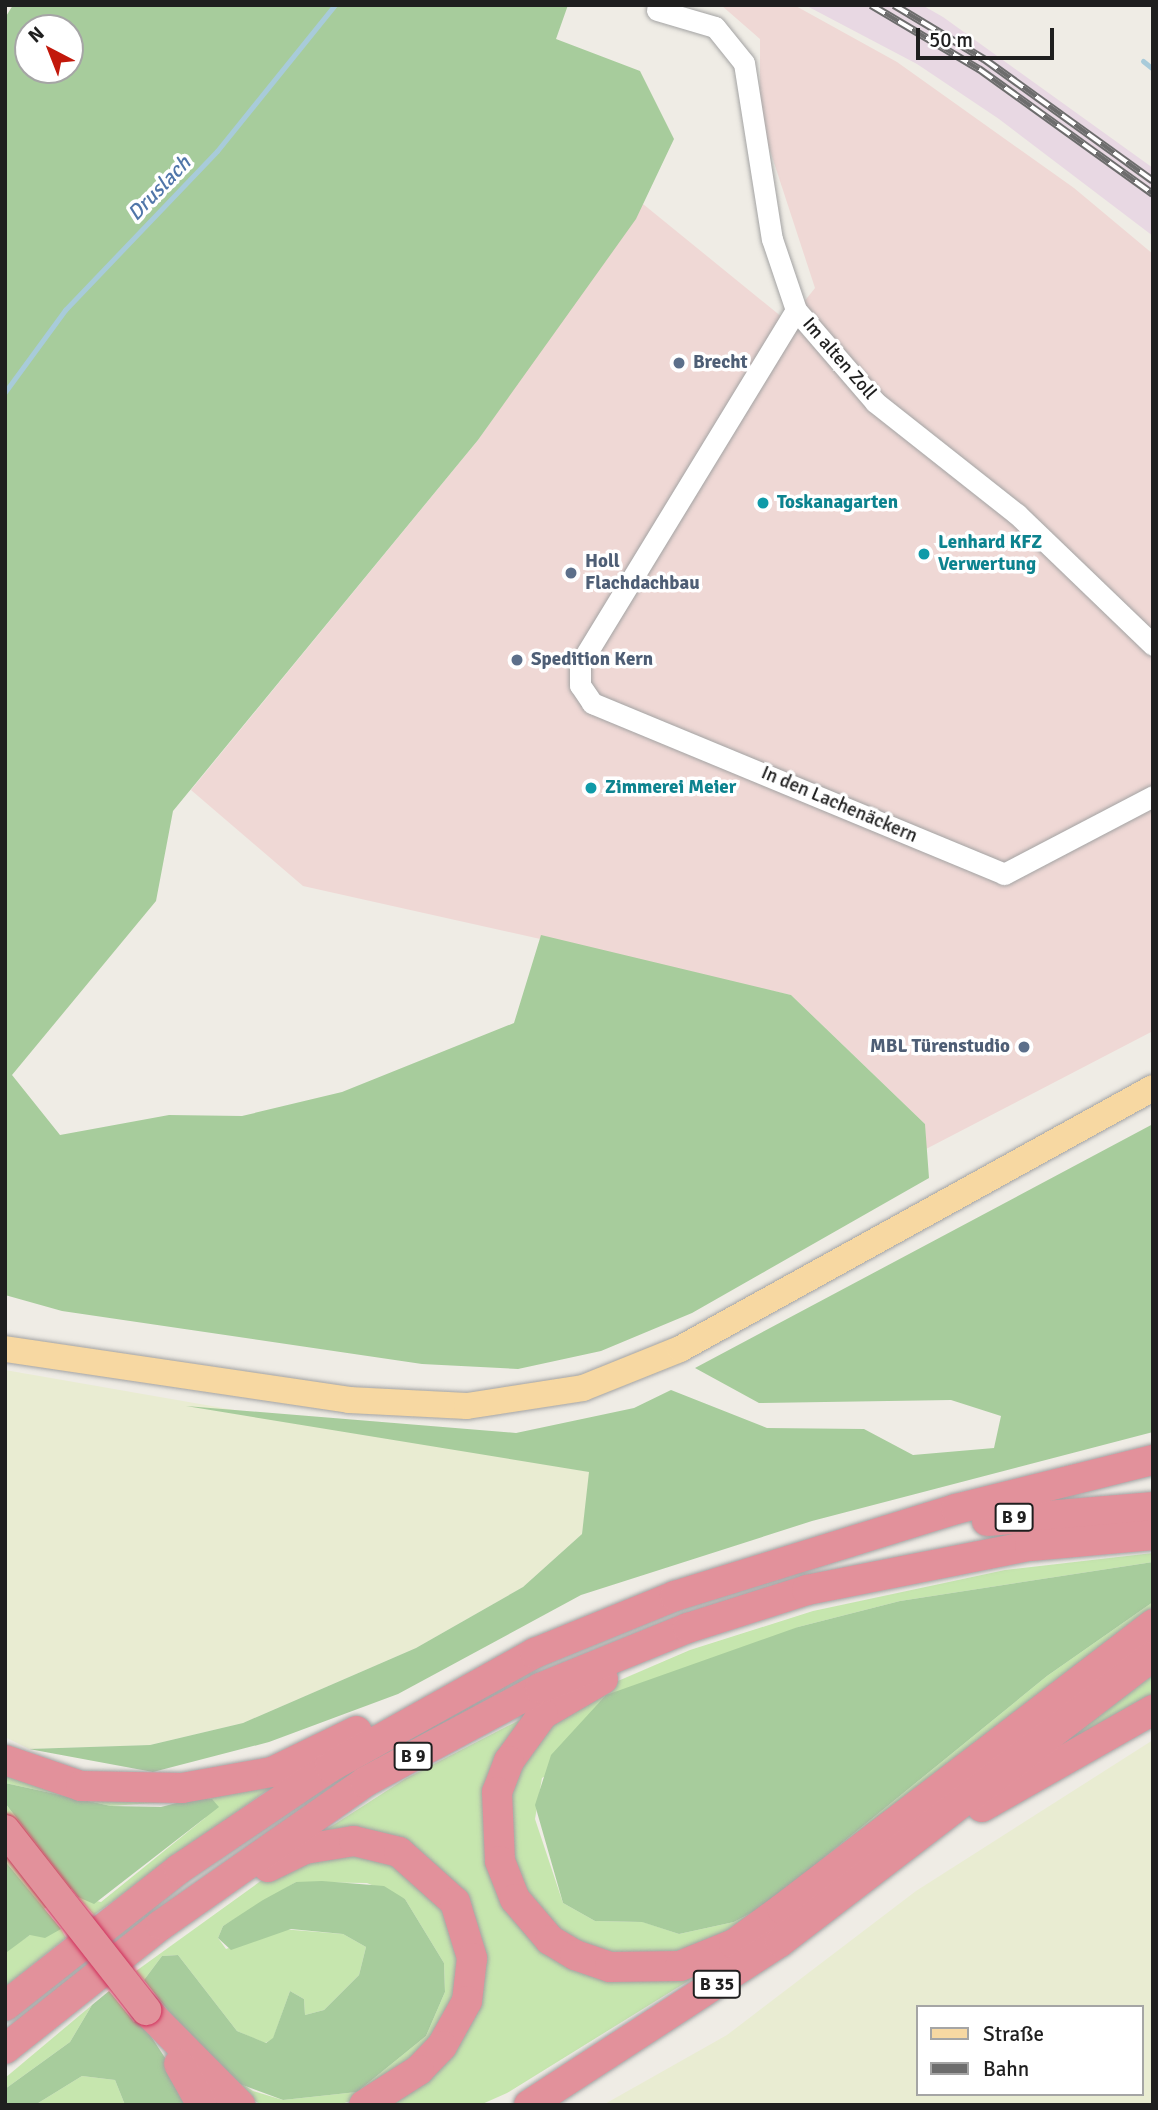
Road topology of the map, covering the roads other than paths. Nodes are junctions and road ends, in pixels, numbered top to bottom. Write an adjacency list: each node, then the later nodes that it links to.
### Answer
1 (657, 10): 2 (street, Im alten Zoll)
2 (796, 310): 3 (street, Im alten Zoll); 4 (street, In den Lachenäckern)
3 (1153, 646)
4 (1153, 796)
5 (1153, 1088): 6 (main road)
6 (5, 1349)
7 (1153, 1460): 10 (highway)
8 (1153, 1507): 10 (highway, B 9)
9 (1153, 1535): 12 (highway, B 9)
10 (876, 1539): 14 (highway, B 9)
11 (1153, 1624): 12 (highway)
12 (688, 1628): 19 (highway, B 9)
13 (1153, 1656): 18 (highway, B 35)
14 (424, 1710): 16 (highway); 20 (highway, B 9)
15 (1153, 1710): 18 (highway)
16 (5, 1760)
17 (5, 1830): 21 (highway, bridge)
18 (894, 1857): 26 (highway, B 35)
19 (161, 1925): 22 (highway, B 9); 25 (highway)
20 (5, 2006)
21 (146, 2010): 23 (highway); 24 (highway)
22 (5, 2049)
23 (202, 2105)
24 (240, 2105)
25 (363, 2105)
26 (529, 2105)

